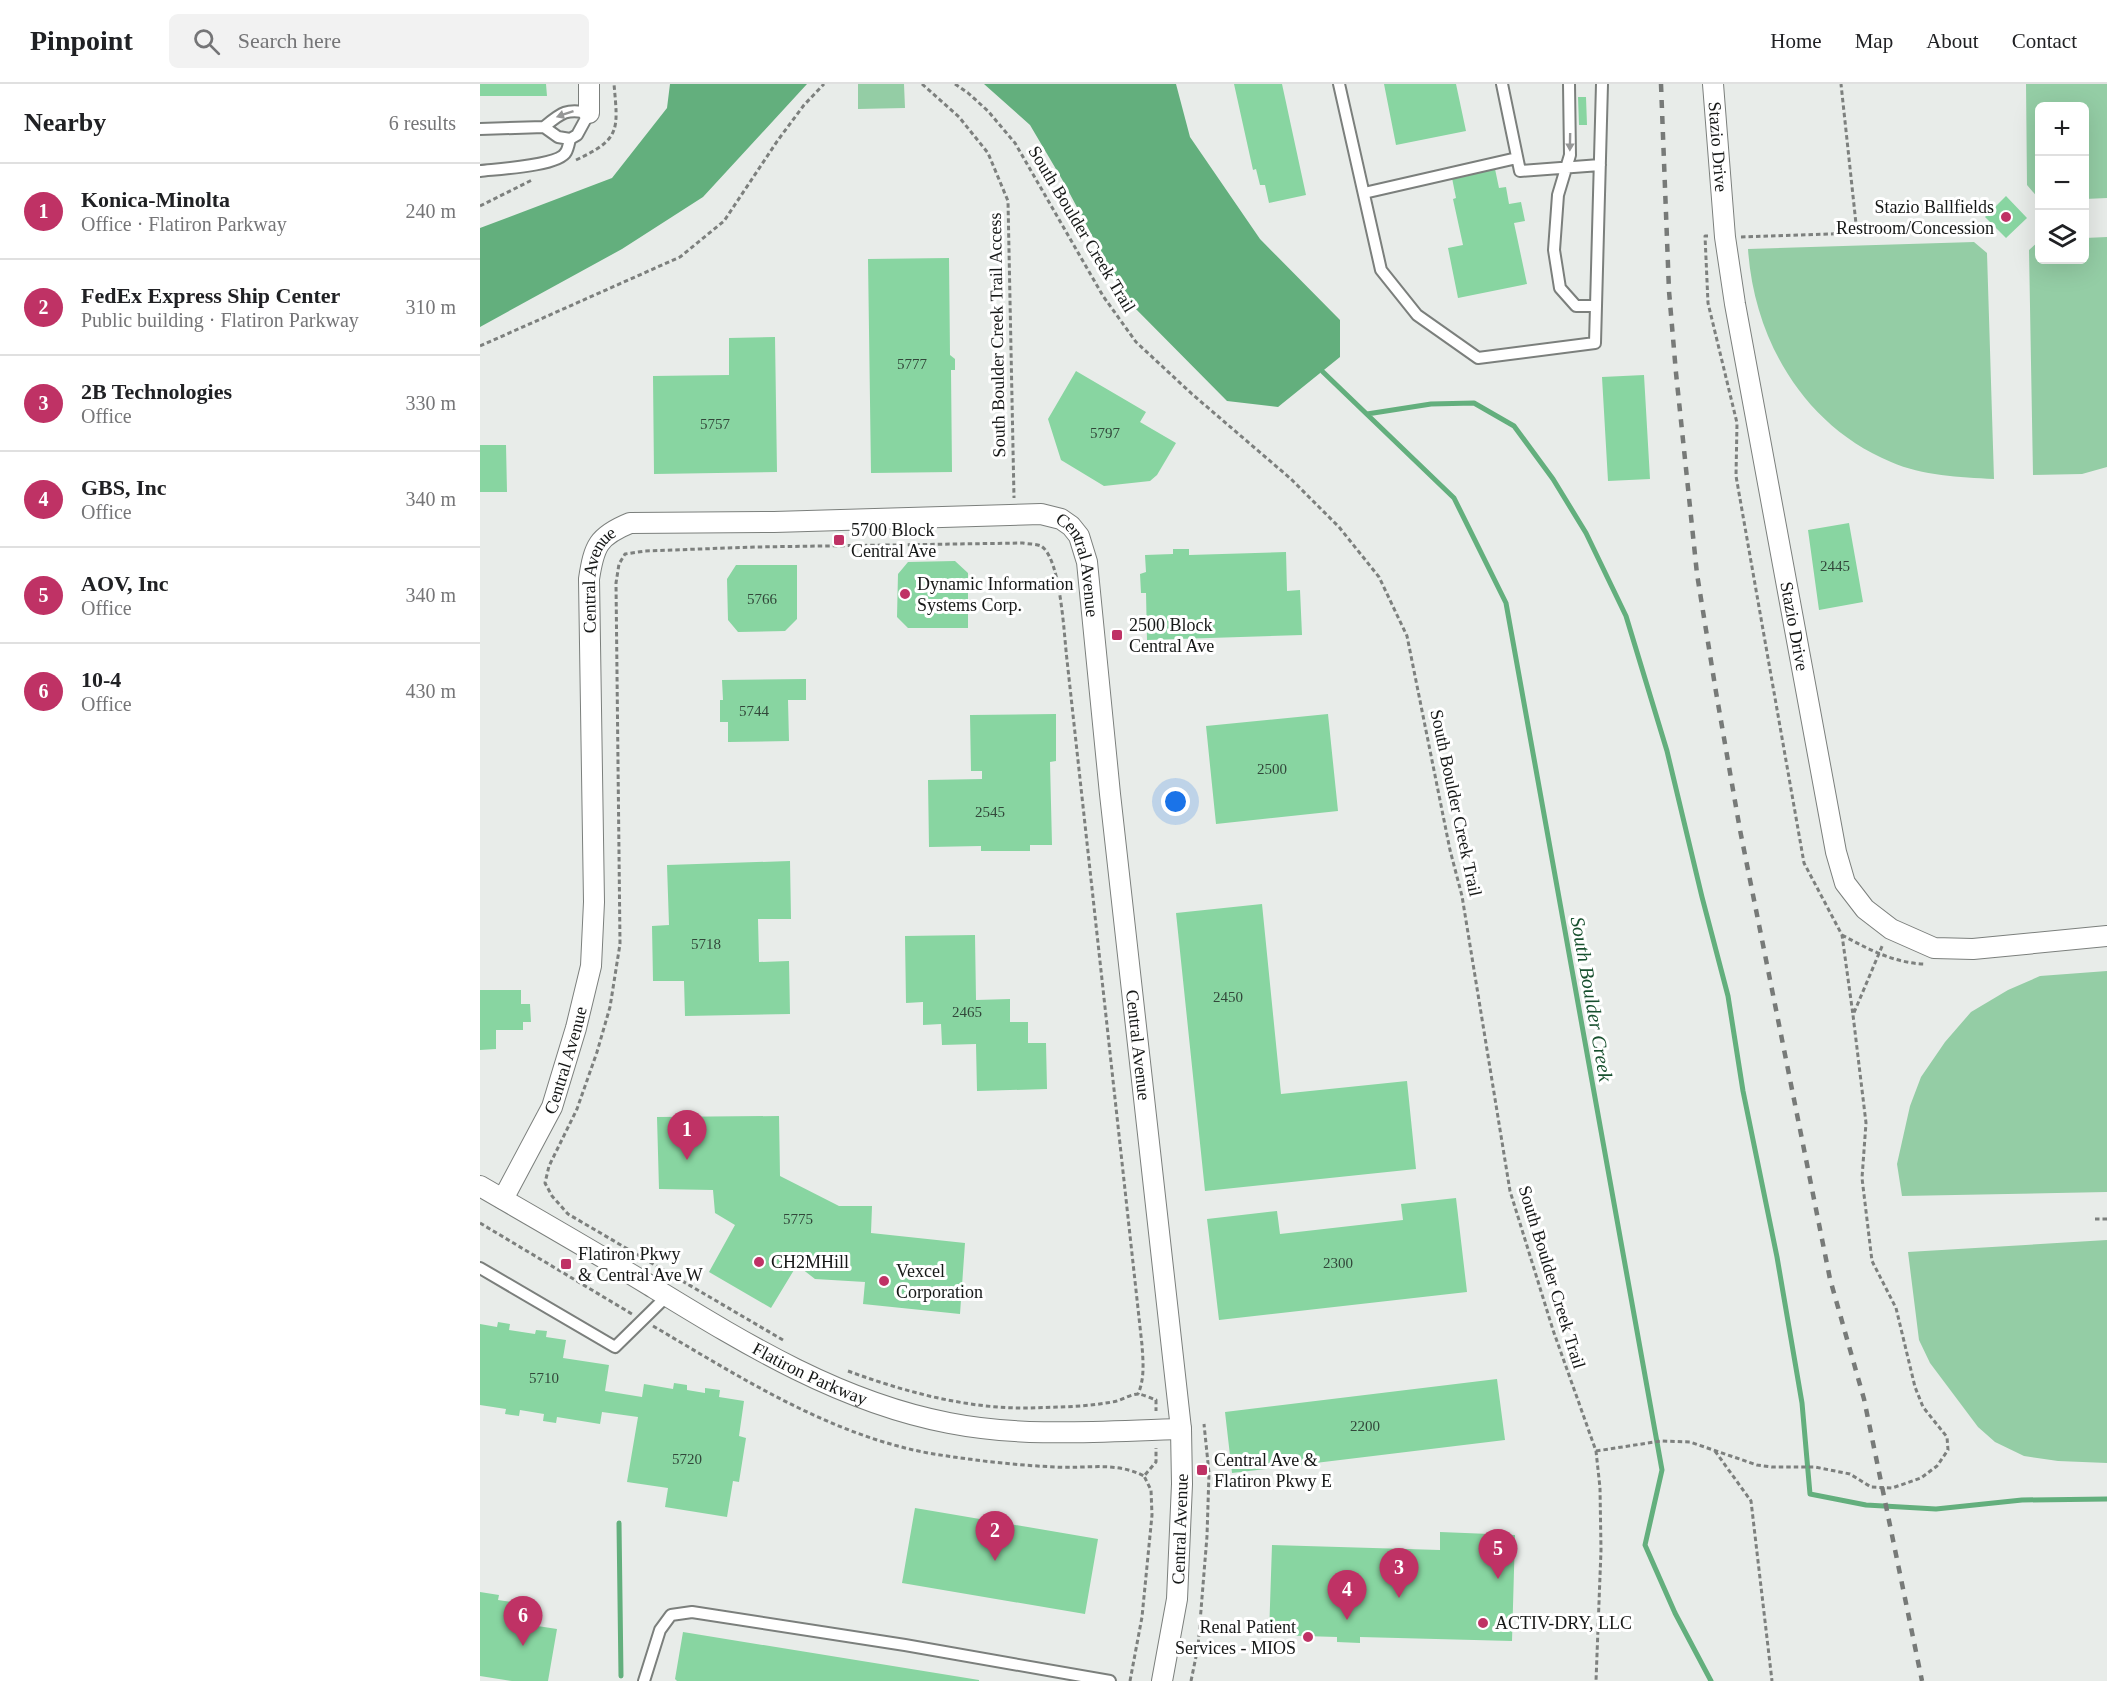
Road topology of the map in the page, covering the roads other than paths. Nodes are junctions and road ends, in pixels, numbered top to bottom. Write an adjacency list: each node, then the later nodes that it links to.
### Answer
1 (589, 84): 7 (street)
2 (1339, 84): 15 (lane)
3 (1502, 84): 11 (lane)
4 (1569, 84): 13 (lane, one-way to 13)
5 (1602, 84): 12 (lane)
6 (1713, 84): 17 (street, Stazio Drive)
7 (589, 113): 8 (lane, one-way to 8); 10 (lane)
8 (544, 127): 9 (lane); 10 (lane)
9 (480, 129)
10 (570, 139): 14 (lane)
11 (1517, 158): 13 (lane); 15 (lane)
12 (1600, 165): 13 (lane); 16 (lane)
13 (1566, 167): 16 (lane)
14 (480, 171)
15 (1364, 193): 16 (lane)
16 (1596, 306)
17 (2107, 936)
18 (480, 1186): 19 (street, Flatiron Parkway)
19 (503, 1199): 21 (street, Flatiron Parkway); 22 (street, Central Avenue)
20 (480, 1268): 21 (lane)
21 (667, 1296): 22 (street, Flatiron Parkway)
22 (1181, 1429): 25 (street, Central Avenue)
23 (644, 1681): 24 (lane)
24 (1110, 1681)
25 (1162, 1681)

